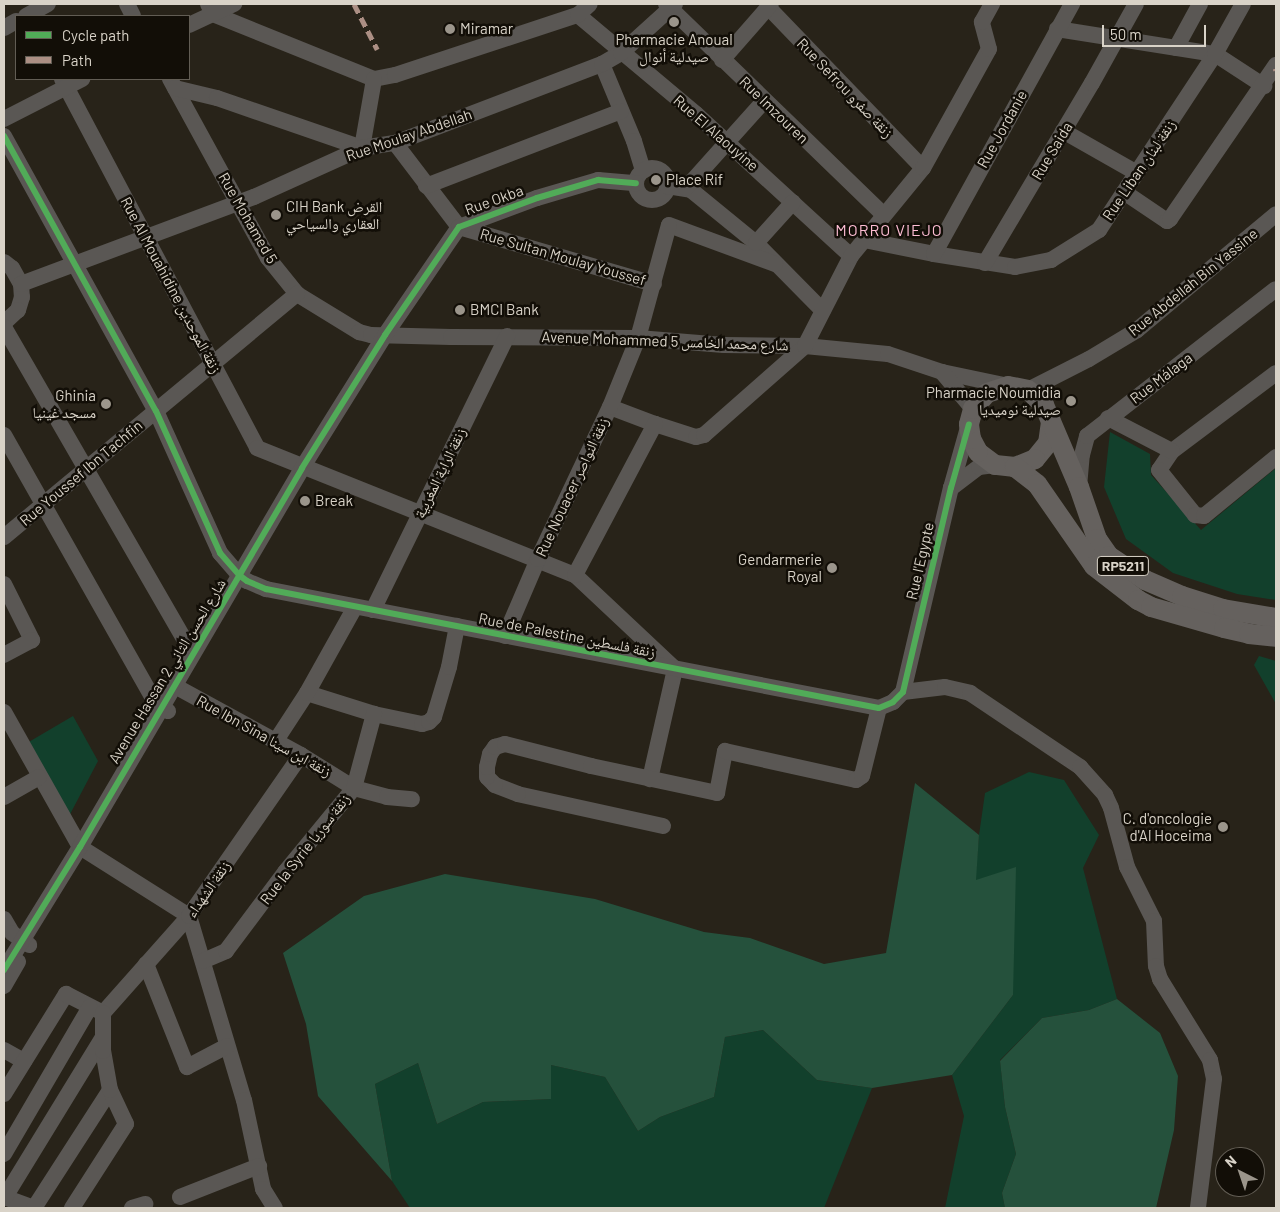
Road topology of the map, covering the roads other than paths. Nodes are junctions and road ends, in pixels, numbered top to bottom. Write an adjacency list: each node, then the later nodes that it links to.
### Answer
1 (48, 4): 13 (street)
2 (127, 4): 14 (street)
3 (234, 4): 11 (street)
4 (992, 4): 39 (street)
5 (1072, 4): 18 (street, Rue Jordanie)
6 (1136, 4): 19 (street, Rue Saida)
7 (1200, 4): 20 (street)
8 (1243, 4): 22 (street, Rue Liban زنقة لبنان)
9 (671, 5): 21 (street, Rue Moulay Abdellah); 23 (street, Rue Imzouren)
10 (770, 5): 23 (street); 39 (street, Rue Sefrou زنقة صفرو)
11 (211, 9): 16 (street); 26 (street)
12 (584, 9): 21 (street, Rue El Alaouyine); 26 (street)
13 (25, 15)
14 (133, 15)
15 (15, 21): 17 (street)
16 (190, 24)
17 (4, 28)
18 (1058, 29): 19 (street); 56 (street, Rue Jordanie)
19 (1116, 38): 20 (street); 34 (street, Rue Saida)
20 (1176, 48): 22 (street)
21 (622, 53): 24 (street, Rue Moulay Abdellah); 37 (street, Rue El Alaouyine)
22 (1215, 54): 30 (street); 40 (street, Rue Liban زنقة لبنان)
23 (722, 60): 31 (street, Rue Imzouren)
24 (602, 64): 32 (street); 36 (street, Rue Moulay Abdellah)
25 (1276, 64): 30 (street)
26 (374, 79): 38 (street)
27 (78, 80): 28 (street)
28 (64, 83): 33 (street); 53 (street, Rue Al Mouahidine زنقة الموحدين)
29 (173, 83): 38 (street); 48 (street, Rue Mohamed 5)
30 (1264, 86): 45 (street)
31 (764, 101): 37 (street); 50 (street, Rue Imzouren)
32 (621, 110): 41 (street); 42 (street)
33 (4, 118)
34 (1064, 131): 40 (street); 59 (street, Rue Saida)
35 (4, 136): 60 (street)
36 (395, 142): 38 (street, Rue Moulay Abdellah); 42 (street)
37 (727, 142): 44 (street); 47 (street, Rue El Alaouyine)
38 (362, 148): 48 (street, Rue Moulay Abdellah)
39 (923, 168): 50 (street)
40 (1136, 173): 45 (street, Rue Liban زنقة لبنان)
41 (639, 177): 43 (street); 46 (street); 52 (street, Rue Okba)
42 (426, 186): 52 (street)
43 (668, 186): 44 (street); 46 (street)
44 (686, 188): 55 (street)
45 (1124, 192): 59 (street, Rue Liban زنقة لبنان)
46 (657, 199): 51 (street)
47 (792, 202): 55 (street); 57 (street, Rue El Alaouyine)
48 (238, 204): 53 (street, Rue Moulay Abdellah); 64 (street, Rue Mohamed 5)
49 (1276, 214): 77 (street, Rue Abdellah Bin Yassine)
50 (884, 216): 54 (street)
51 (669, 225): 61 (street); 63 (street, Rue Nouacer زنقة النواصر)
52 (459, 227): 63 (street, Rue Sultan Moulay Youssef); 69 (street, Rue Okba)
53 (146, 238): 60 (street, Rue Moulay Abdellah); 73 (street, Rue Al Mouahidine زنقة الموحدين)
54 (864, 240): 56 (street, Rue Liban زنقة لبنان); 57 (street)
55 (756, 243): 61 (street)
56 (934, 254): 59 (street, Rue Liban زنقة لبنان)
57 (851, 256): 66 (street)
58 (4, 262): 62 (street)
59 (985, 263)
60 (74, 264): 62 (street, Rue Moulay Abdellah); 79 (street)
61 (778, 266): 66 (street)
62 (21, 284): 67 (street)
63 (654, 284): 71 (street, Rue Nouacer زنقة النواصر)
64 (296, 294): 69 (street, Rue Mohamed 5); 73 (street, Rue Youssef Ibn Tachfin)
65 (1273, 297): 81 (street, Rue Málaga)
66 (823, 311): 72 (street)
67 (4, 323)
68 (4, 327): 89 (street)
69 (390, 335): 70 (street, Avenue Mohammed 5 شارع محمد الخامس); 90 (street, Avenue Hassan 2 شارع الحسن الثاني)
70 (507, 336): 71 (street, Avenue Mohammed 5 شارع محمد الخامس); 94 (street, زنقة الراية المغربية)
71 (638, 338): 72 (street, Avenue Mohammed 5 شارع محمد الخامس); 78 (street, Rue Nouacer زنقة النواصر)
72 (805, 346): 74 (street, Avenue Mohammed 5 شارع محمد الخامس); 83 (street)
73 (212, 364): 79 (street, Rue Youssef Ibn Tachfin); 90 (street, Rue Al Mouahidine زنقة الموحدين)
74 (942, 372): 76 (street, Avenue Mohammed 5 شارع محمد الخامس); 80 (street)
75 (1276, 373): 85 (street)
76 (1008, 386): 77 (main road); 80 (main road)
77 (1028, 390): 82 (main road)
78 (610, 407): 83 (street); 96 (street, Rue Nouacer زنقة النواصر)
79 (156, 411): 89 (street, Rue Youssef Ibn Tachfin); 98 (street)
80 (971, 416): 87 (main road); 92 (street, Rue l'Egypte)
81 (1108, 418): 85 (street); 91 (street, Rue Málaga)
82 (1051, 422): 88 (main road); 91 (main road, RP5211)
83 (655, 424): 97 (street)
84 (4, 435): 93 (street)
85 (1172, 451): 86 (street)
86 (1276, 457)
87 (995, 465): 88 (main road); 92 (street)
88 (1015, 467): 105 (main road, RP5211)
89 (86, 470): 93 (street, Rue Youssef Ibn Tachfin); 106 (street)
90 (307, 470): 94 (street, Rue Al Mouahidine زنقة الموحدين); 98 (street, Avenue Hassan 2 شارع الحسن الثاني)
91 (1079, 487): 102 (main road, RP5211)
92 (951, 488): 111 (street, Rue l'Egypte)
93 (43, 506): 95 (street, Rue Youssef Ibn Tachfin); 112 (street)
94 (420, 514): 96 (street, Rue Al Mouahidine زنقة الموحدين); 101 (street, زنقة الراية المغربية)
95 (4, 536)
96 (538, 559): 97 (street, Rue Al Mouahidine زنقة الموحدين); 104 (street, Rue Nouacer زنقة النواصر)
97 (575, 575): 108 (street, Rue Al Mouahidine زنقة الموحدين)
98 (243, 578): 100 (street, Rue de Palestine زنقة فلسطين); 106 (street, Avenue Hassan 2 شارع الحسن الثاني); 109 (street, Avenue Hassan 2 شارع الحسن الثاني)
99 (4, 584): 107 (street)
100 (354, 607): 101 (street, Rue de Palestine زنقة فلسطين); 110 (street)
101 (374, 610): 103 (street, Rue de Palestine زنقة فلسطين)
102 (1276, 618)
103 (457, 626): 104 (street, Rue de Palestine زنقة فلسطين); 114 (street)
104 (505, 636): 108 (street, Rue de Palestine زنقة فلسطين)
105 (1276, 637)
106 (192, 653): 109 (street, Avenue Hassan 2 شارع الحسن الثاني)
107 (4, 654)
108 (675, 668): 111 (street, Rue de Palestine زنقة فلسطين); 118 (street)
109 (177, 688): 112 (street, Avenue Hassan 2 شارع الحسن الثاني); 115 (street, Rue Ibn Sina زنقة ابن سينا)
110 (307, 693): 114 (street); 115 (street)
111 (891, 701): 118 (street, Rue l'Egypte); 145 (street, Rue de Palestine زنقة فلسطين)
112 (164, 709): 123 (street, Avenue Hassan 2 شارع الحسن الثاني)
113 (4, 712): 117 (street)
114 (374, 714): 119 (street, Rue la Syrie زنقة سوريا)
115 (275, 742): 116 (street, Rue Ibn Sina زنقة ابن سينا)
116 (301, 755): 119 (street, Rue Ibn Sina زنقة ابن سينا); 124 (street, زنقة الشهداء)
117 (39, 777): 120 (street); 123 (street)
118 (650, 778): 122 (street)
119 (354, 788): 121 (street, Rue Ibn Sina زنقة ابن سينا); 127 (street, Rue la Syrie زنقة سوريا)
120 (4, 797)
121 (412, 800)
122 (663, 826)
123 (83, 849): 124 (street); 126 (street, Avenue Hassan 2 شارع الحسن الثاني)
124 (190, 916): 127 (street); 128 (street, زنقة الشهداء)
125 (4, 919): 126 (street)
126 (26, 943): 129 (street, Avenue Hassan 2 شارع الحسن الثاني); 130 (street, Avenue Hassan 2 شارع الحسن الثاني)
127 (203, 961): 133 (street)
128 (146, 964): 131 (street, زنقة الشهداء); 133 (street)
129 (4, 970)
130 (4, 986)
131 (97, 1010): 132 (street); 135 (street); 138 (street, زنقة الشهداء)
132 (102, 1040): 136 (street); 140 (street)
133 (227, 1046): 139 (street)
134 (4, 1050): 135 (street)
135 (24, 1061): 137 (street)
136 (110, 1090): 142 (street); 143 (street)
137 (4, 1094)
138 (4, 1154)
139 (259, 1166): 141 (street); 144 (street)
140 (5, 1197): 142 (street)
141 (180, 1198)
142 (34, 1208)
143 (72, 1208)
144 (275, 1208)
145 (1198, 1208)

